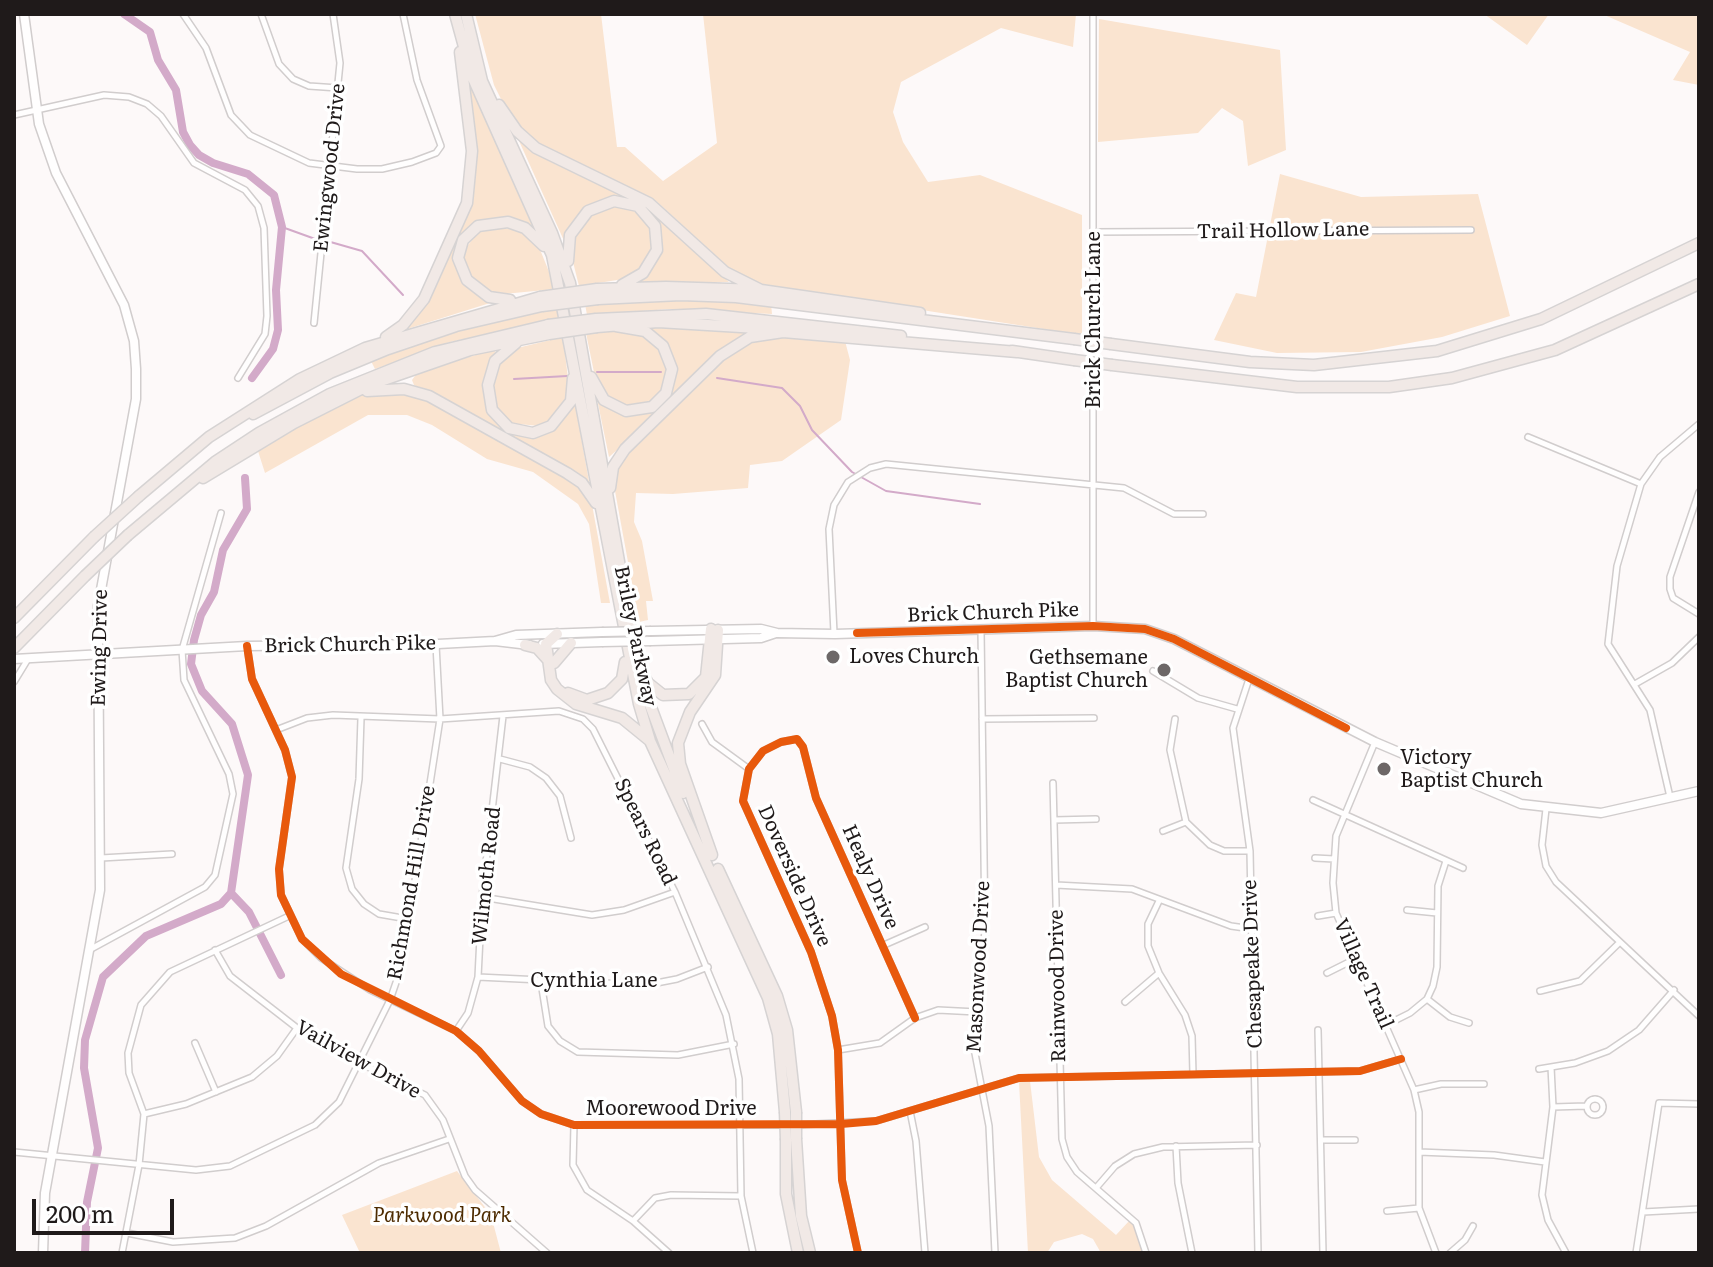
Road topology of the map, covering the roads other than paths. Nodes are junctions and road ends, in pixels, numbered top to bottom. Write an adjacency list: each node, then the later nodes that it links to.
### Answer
1 (24, 14): 10 (main road, Ewing Drive)
2 (183, 14): 12 (street)
3 (261, 14): 9 (street)
4 (333, 14): 9 (street, Ewingwood Drive)
5 (403, 14): 12 (street)
6 (455, 14): 16 (highway, Briley Parkway); 32 (highway)
7 (1093, 14): 14 (street, Brick Church Lane)
8 (467, 20): 17 (highway, Briley Parkway); 20 (highway)
9 (338, 88): 12 (street, Ewingwood Drive)
10 (37, 112): 11 (street); 35 (street); 66 (main road, Ewing Drive)
11 (14, 115)
12 (331, 166): 24 (street, Ewingwood Drive)
13 (1471, 230): 14 (street, Trail Hollow Lane)
14 (1094, 232): 40 (street, Brick Church Lane)
15 (1699, 243): 28 (highway, bridge)
16 (552, 255): 22 (highway); 31 (highway, Briley Parkway)
17 (570, 283): 19 (highway); 33 (highway, Briley Parkway)
18 (1699, 284): 34 (highway, bridge)
19 (610, 288): 20 (highway); 21 (highway)
20 (761, 290): 28 (highway)
21 (598, 294): 23 (highway, bridge); 28 (highway)
22 (528, 299): 23 (highway); 32 (highway)
23 (541, 301): 39 (highway)
24 (314, 323)
25 (597, 323): 26 (highway); 27 (highway, bridge); 34 (highway)
26 (616, 326): 29 (highway); 33 (highway)
27 (548, 330): 30 (highway); 43 (highway)
28 (1001, 330)
29 (812, 334): 34 (highway); 47 (highway)
30 (537, 336): 31 (highway); 36 (highway)
31 (570, 337): 46 (highway, Briley Parkway)
32 (365, 348): 39 (highway)
33 (581, 348): 47 (highway, Briley Parkway)
34 (1017, 352)
35 (238, 378)
36 (353, 393): 43 (highway); 46 (highway)
37 (1699, 424): 41 (street)
38 (1528, 437): 41 (street)
39 (173, 468): 50 (highway, bridge)
40 (1094, 484): 45 (street); 51 (street, Brick Church Lane); 54 (street)
41 (1641, 484): 73 (street)
42 (1699, 492): 49 (street)
43 (155, 510): 63 (highway, bridge)
44 (221, 513): 65 (street)
45 (1203, 514)
46 (602, 518): 64 (highway, Briley Parkway)
47 (613, 526): 48 (highway, Briley Parkway)
48 (627, 608): 53 (highway); 100 (highway, Briley Parkway)
49 (1699, 614)
50 (14, 618)
51 (1093, 626): 52 (main road, Brick Church Pike); 71 (main road, Brick Church Pike)
52 (981, 630): 54 (main road, Brick Church Pike); 79 (street, Masonwood Drive)
53 (715, 634): 54 (main road, Brick Church Pike); 55 (main road, Brick Church Pike, bridge); 100 (highway)
54 (835, 634)
55 (602, 637): 57 (main road, Brick Church Pike); 59 (main road, Brick Church Pike)
56 (1699, 637): 73 (street)
57 (551, 639): 58 (main road, Brick Church Pike); 59 (main road, Brick Church Pike); 61 (main road, Brick Church Pike); 69 (highway)
58 (495, 641): 60 (main road, Brick Church Pike); 61 (main road, Brick Church Pike)
59 (571, 643): 69 (highway)
60 (436, 644): 62 (main road, Brick Church Pike); 78 (street, Richmond Hill Drive)
61 (525, 645): 69 (highway)
62 (247, 646): 65 (main road, Brick Church Pike); 82 (street, Moorewood Drive)
63 (14, 648)
64 (626, 648): 69 (highway); 83 (highway, Briley Parkway)
65 (184, 650): 66 (main road, Brick Church Pike); 120 (street)
66 (97, 654): 67 (main road, Brick Church Pike); 101 (main road, Ewing Drive)
67 (28, 658): 68 (main road, Brick Church Pike); 72 (street)
68 (14, 659)
69 (550, 661): 83 (highway)
70 (1153, 671): 74 (street)
71 (1249, 679): 74 (street, Chesapeake Drive); 84 (main road, Brick Church Pike)
72 (14, 682)
73 (1635, 684): 89 (street)
74 (1237, 709): 98 (street, Chesapeake Drive)
75 (503, 716): 78 (street, Spears Road); 85 (street, Wilmoth Road); 107 (street, Spears Road)
76 (361, 718): 78 (street, Spears Road); 82 (street, Spears Road); 115 (street)
77 (1094, 718): 79 (street)
78 (440, 719): 115 (street, Richmond Hill Drive)
79 (982, 719): 133 (street, Masonwood Drive)
80 (1175, 719): 95 (street)
81 (702, 724): 86 (street)
82 (276, 730): 113 (street, Moorewood Drive)
83 (650, 741): 160 (highway, Briley Parkway)
84 (1375, 742): 91 (main road, Brick Church Pike); 92 (street, Village Trail)
85 (500, 759): 97 (street); 108 (street, Wilmoth Road)
86 (749, 769): 119 (street, Healy Drive); 143 (street, Doverside Drive)
87 (1053, 783): 94 (street, Rainwood Drive)
88 (1699, 791): 89 (main road, Brick Church Pike)
89 (1671, 798): 91 (main road, Brick Church Pike)
90 (1313, 800): 92 (street)
91 (1546, 809): 118 (street)
92 (1343, 813): 103 (street, Village Trail); 104 (street)
93 (1096, 819): 94 (street)
94 (1054, 820): 106 (street, Rainwood Drive)
95 (1186, 822): 96 (street); 98 (street)
96 (1163, 831)
97 (571, 838)
98 (1250, 851): 117 (street, Chesapeake Drive)
99 (172, 854): 101 (street)
100 (712, 855): 160 (highway, Briley Parkway)
101 (101, 858): 120 (main road, Ewing Drive)
102 (1315, 858): 103 (street)
103 (1334, 859): 111 (street, Village Trail)
104 (1446, 861): 105 (street); 112 (street)
105 (1463, 868)
106 (1056, 885): 109 (street); 151 (street, Rainwood Drive)
107 (675, 892): 108 (street); 123 (street, Spears Road)
108 (482, 897): 126 (street, Wilmoth Road)
109 (1159, 901): 117 (street); 124 (street)
110 (1407, 910): 112 (street)
111 (1336, 913): 114 (street); 122 (street, Village Trail)
112 (1437, 913): 130 (street)
113 (289, 916): 121 (street); 131 (street, Moorewood Drive)
114 (1318, 916)
115 (408, 919): 131 (street, Richmond Hill Drive)
116 (925, 927): 119 (street)
117 (1252, 929): 149 (street, Chesapeake Drive)
118 (1619, 943): 128 (street); 129 (street)
119 (884, 945): 135 (street, Healy Drive)
120 (91, 949): 173 (main road, Ewing Drive)
121 (215, 950): 138 (street, Vailview Drive); 161 (street)
122 (1355, 959): 125 (street); 137 (street, Village Trail)
123 (708, 967): 127 (street, Cynthia Lane); 142 (street, Spears Road)
124 (1159, 973): 132 (street); 150 (street)
125 (1327, 973)
126 (478, 977): 127 (street, Cynthia Lane); 140 (street, Wilmoth Road)
127 (541, 982): 142 (street)
128 (1674, 990): 134 (street); 146 (street)
129 (1540, 991)
130 (1427, 999): 136 (street); 137 (street)
131 (390, 1000): 140 (street, Moorewood Drive); 145 (street, Richmond Hill Drive)
132 (1125, 1002)
133 (977, 1012): 135 (street); 153 (street, Masonwood Drive)
134 (1699, 1016)
135 (915, 1018): 143 (street)
136 (1469, 1023)
137 (1386, 1025): 144 (street, Village Trail)
138 (297, 1028): 145 (street, Vailview Drive); 155 (street)
139 (1318, 1030): 148 (street)
140 (456, 1031): 163 (street, Moorewood Drive)
141 (195, 1043): 155 (street)
142 (734, 1044): 164 (street, Spears Road)
143 (838, 1050): 162 (street, Doverside Drive)
144 (1401, 1059): 148 (street, Moorewood Drive); 154 (street, Village Trail)
145 (360, 1064): 165 (street, Vailview Drive); 175 (street, Richmond Hill Drive)
146 (1551, 1067): 147 (street); 158 (street)
147 (1539, 1069)
148 (1319, 1072): 149 (street, Moorewood Drive); 167 (street)
149 (1256, 1073): 150 (street, Moorewood Drive); 169 (street, Chesapeake Drive)
150 (1193, 1074): 151 (street, Moorewood Drive)
151 (1059, 1077): 153 (street, Moorewood Drive); 176 (street, Rainwood Drive)
152 (1484, 1084): 154 (street)
153 (980, 1088): 159 (street, Moorewood Drive); 194 (street, Masonwood Drive)
154 (1414, 1090): 172 (street, Village Trail)
155 (216, 1092): 161 (street)
156 (1699, 1104): 181 (street)
157 (1586, 1106): 158 (street)
158 (1553, 1107): 174 (street)
159 (910, 1111): 162 (street, Moorewood Drive); 193 (street)
160 (791, 1112): 166 (highway, Briley Parkway, bridge)
161 (144, 1114): 175 (street)
162 (841, 1124): 164 (street, Moorewood Drive); 192 (street, Doverside Drive)
163 (574, 1125): 164 (street, Moorewood Drive); 182 (street)
164 (739, 1125): 177 (street, Spears Road)
165 (449, 1139): 184 (street); 187 (street, Vailview Drive)
166 (791, 1140): 190 (highway, Briley Parkway); 191 (highway, Briley Parkway)
167 (1321, 1140): 168 (street); 198 (street)
168 (1355, 1140)
169 (1257, 1145): 170 (street); 197 (street, Chesapeake Drive)
170 (1176, 1146): 176 (street); 196 (street)
171 (14, 1152): 173 (street, Richmond Hill Drive)
172 (1418, 1152): 174 (street); 178 (street, Village Trail)
173 (51, 1155): 175 (street, Richmond Hill Drive); 185 (main road, Ewing Drive)
174 (1545, 1162): 201 (street)
175 (139, 1165): 184 (street)
176 (1096, 1188): 195 (street, Rainwood Drive)
177 (741, 1196): 182 (street); 189 (street, Spears Road)
178 (1419, 1208): 180 (street); 199 (street, Village Trail)
179 (1699, 1209): 181 (street)
180 (1387, 1211)
181 (1643, 1212): 202 (street)
182 (633, 1221): 188 (street)
183 (1473, 1226): 200 (street)
184 (127, 1233): 186 (street)
185 (43, 1253)
186 (122, 1253)
187 (547, 1253)
188 (669, 1253)
189 (753, 1253)
190 (798, 1253)
191 (810, 1253)
192 (858, 1253)
193 (925, 1253)
194 (995, 1253)
195 (1146, 1253)
196 (1192, 1253)
197 (1258, 1253)
198 (1323, 1253)
199 (1436, 1253)
200 (1450, 1253)
201 (1566, 1253)
202 (1636, 1253)

